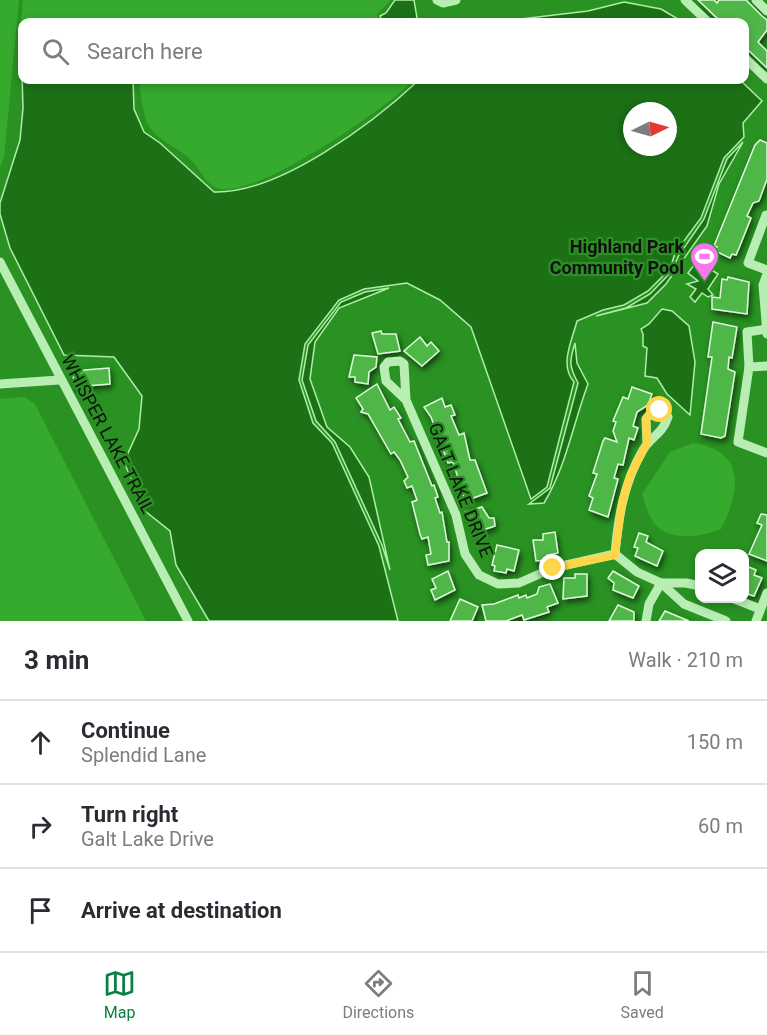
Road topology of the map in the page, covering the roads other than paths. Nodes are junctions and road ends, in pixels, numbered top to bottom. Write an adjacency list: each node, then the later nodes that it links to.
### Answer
1 (437, 0): 2 (street)
2 (456, 0)
3 (685, 0): 6 (street)
4 (756, 0): 5 (street)
5 (767, 11)
6 (704, 18)
7 (749, 62): 8 (street)
8 (767, 79)
9 (767, 214): 11 (street)
10 (0, 262): 16 (street, WHISPER LAKE TRAIL)
11 (767, 272): 12 (street)
12 (767, 329): 13 (street); 15 (street)
13 (767, 334)
14 (767, 366): 15 (street)
15 (749, 367): 20 (street)
16 (59, 380): 17 (street); 27 (street, WHISPER LAKE TRAIL)
17 (0, 384)
18 (406, 399): 21 (street, GALT LAKE DRIVE)
19 (647, 443): 21 (street)
20 (767, 453)
21 (615, 555): 22 (street)
22 (661, 583): 23 (street); 28 (street); 29 (street)
23 (695, 585)
24 (767, 592): 26 (street)
25 (745, 603): 26 (street)
26 (760, 609): 30 (street)
27 (188, 621)
28 (646, 621)
29 (726, 621)
30 (756, 621)

